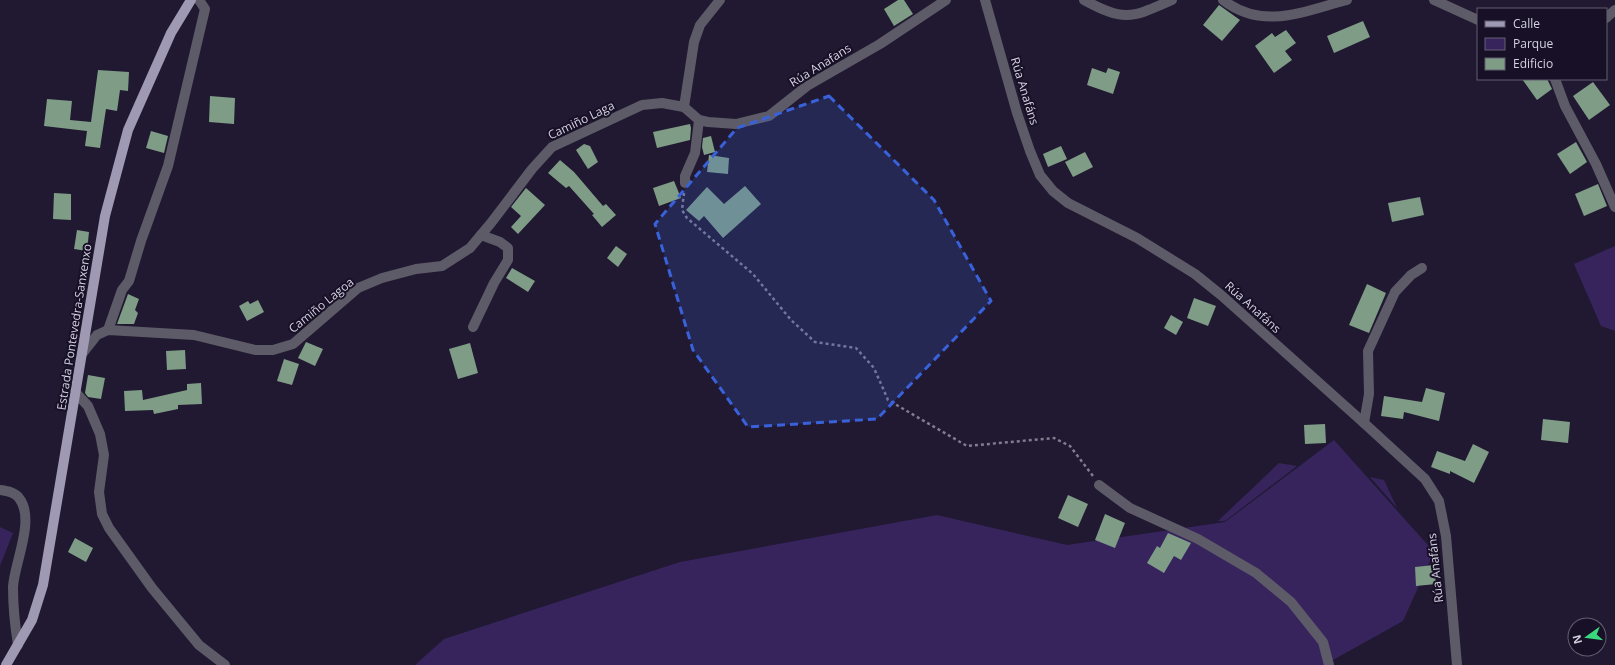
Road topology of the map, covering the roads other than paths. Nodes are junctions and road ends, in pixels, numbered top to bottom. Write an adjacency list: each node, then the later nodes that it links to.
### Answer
1 (191, 0): 23 (main road, Estrada Pontevedra-Sanxenxo)
2 (199, 0): 22 (street)
3 (720, 0): 15 (street)
4 (946, 0): 16 (street, Rúa Anafans)
5 (985, 0): 25 (street, Rúa Anafáns)
6 (1084, 0): 7 (street)
7 (1172, 0)
8 (1223, 0): 9 (street)
9 (1347, 0)
10 (1434, 0): 13 (street)
11 (1615, 10): 12 (street)
12 (1607, 17)
13 (1477, 20)
14 (1555, 80): 18 (street)
15 (684, 107): 16 (street); 19 (street, Camiño Laga)
16 (699, 120): 17 (street)
17 (685, 183)
18 (1615, 207)
19 (481, 235): 21 (street); 22 (street, Camiño Lagoa)
20 (1422, 268): 25 (street)
21 (473, 327)
22 (108, 330): 23 (street)
23 (82, 354): 24 (main road, Estrada Pontevedra-Sanxenxo)
24 (76, 393): 28 (main road, Estrada Pontevedra-Sanxenxo); 30 (street)
25 (1364, 423): 32 (street, Rúa Anafáns)
26 (1099, 485): 31 (street)
27 (0, 490): 28 (street)
28 (18, 645): 29 (main road, Estrada Pontevedra-Sanxenxo)
29 (6, 665)
30 (224, 665)
31 (1329, 665)
32 (1457, 665)

